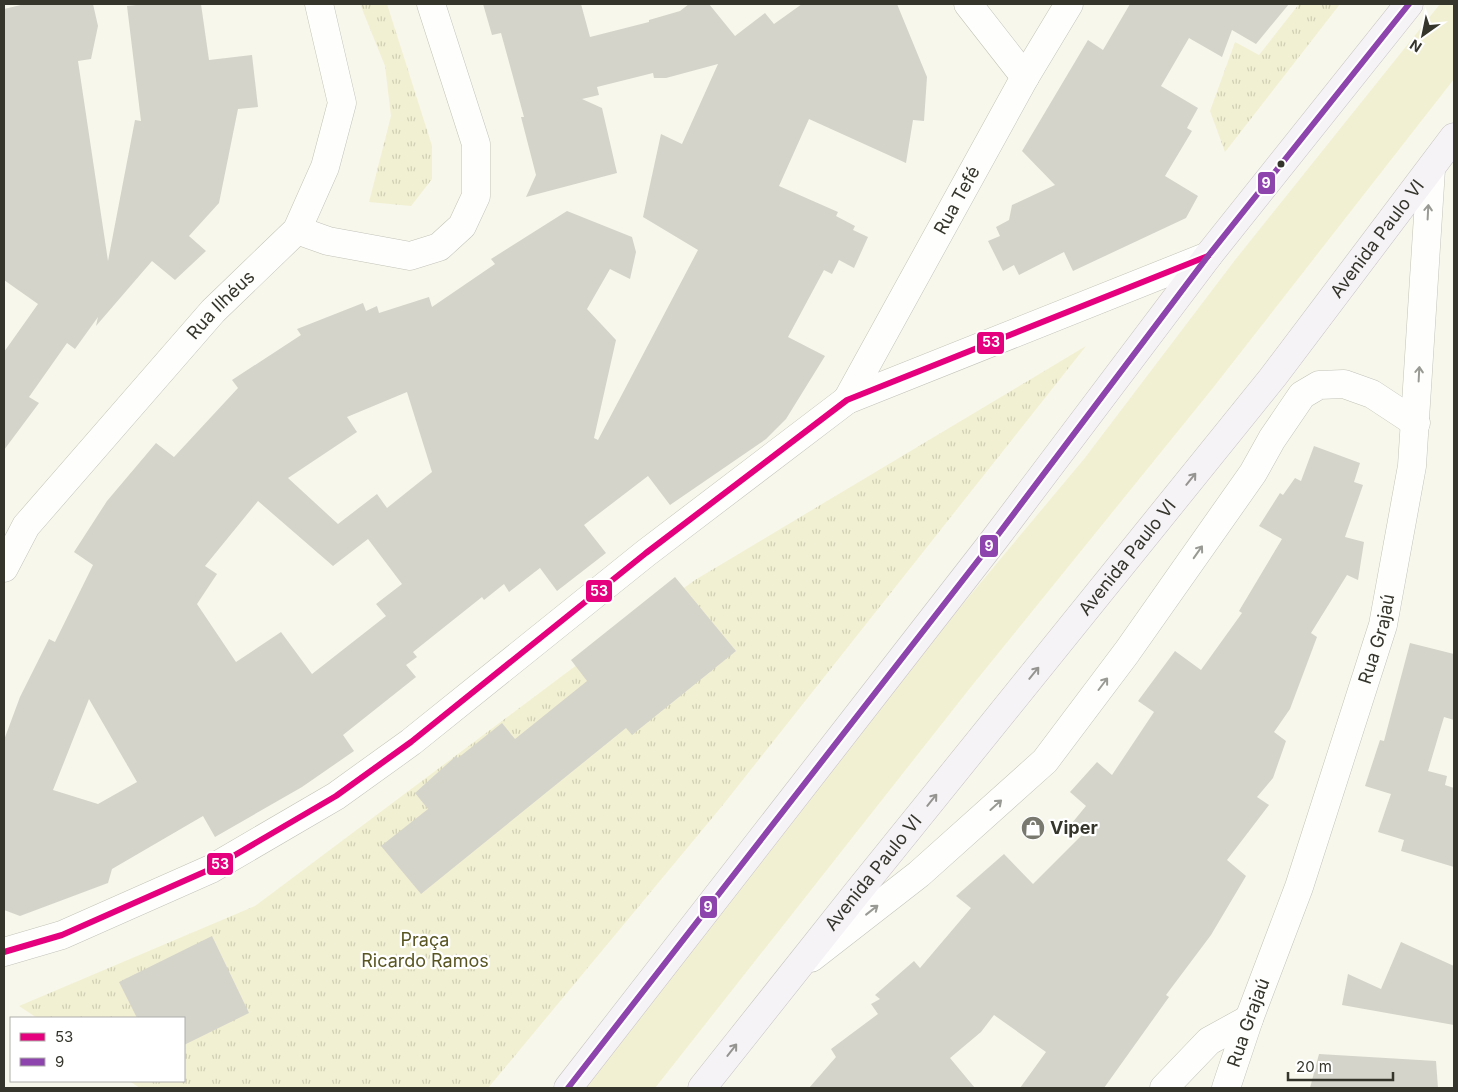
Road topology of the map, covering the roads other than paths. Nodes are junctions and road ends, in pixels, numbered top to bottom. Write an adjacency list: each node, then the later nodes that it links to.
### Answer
1 (319, 4): 9 (street, Rua Ilhéus)
2 (431, 4): 9 (street)
3 (968, 4): 6 (street)
4 (1069, 4): 6 (street, Rua Tefé)
5 (1409, 4): 10 (main road)
6 (1024, 77): 11 (street, Rua Tefé)
7 (1454, 137): 8 (main road, Avenida Paulo VI)
8 (1431, 169): 12 (street, Rua Grajaú, one-way to 8); 15 (main road, Avenida Paulo VI, one-way to 8)
9 (297, 230): 13 (street, Rua Ilhéus)
10 (1208, 256): 11 (street); 17 (main road)
11 (847, 400): 14 (street)
12 (1416, 423): 15 (street, Avenida Paulo VI, one-way to 12); 16 (street, Rua Grajaú)
13 (4, 568)
14 (4, 952)
15 (793, 973): 18 (main road, Avenida Paulo VI, one-way to 15)
16 (1249, 1019): 19 (street); 20 (street, Rua Grajaú)
17 (568, 1088)
18 (702, 1088)
19 (1164, 1088)
20 (1226, 1088)

